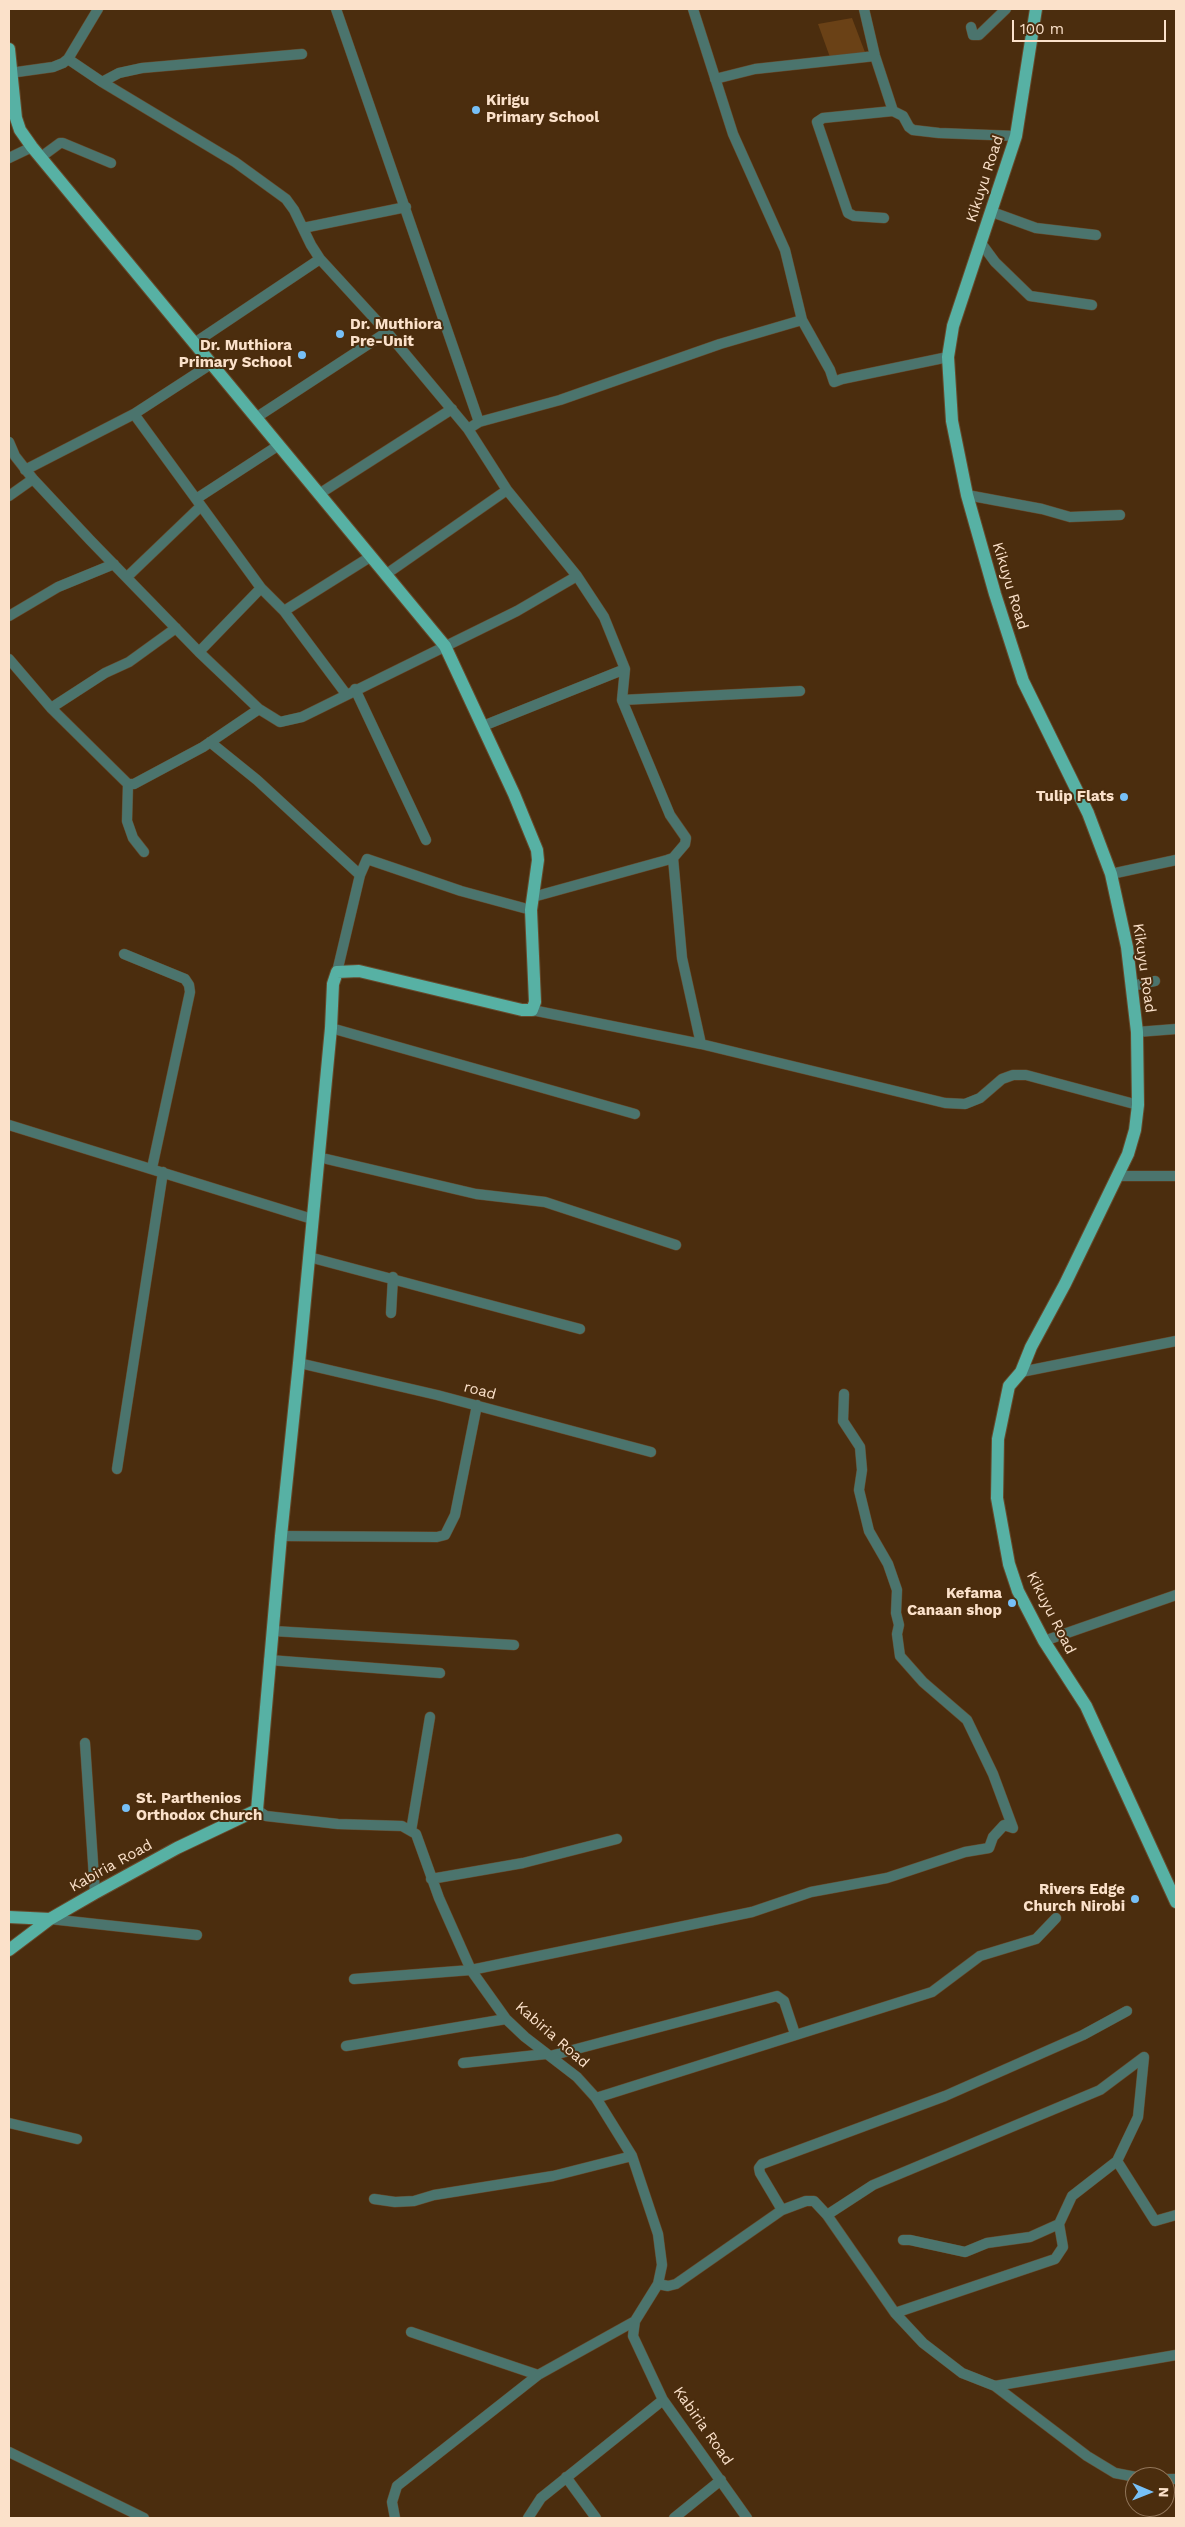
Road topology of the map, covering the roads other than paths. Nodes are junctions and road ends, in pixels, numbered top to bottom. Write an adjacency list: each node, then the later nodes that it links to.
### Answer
1 (98, 9): 11 (street)
2 (336, 9): 21 (street)
3 (693, 9): 13 (street)
4 (864, 9): 10 (street)
5 (1006, 9): 7 (street)
6 (1036, 9): 16 (main road, Kikuyu Road)
7 (972, 26)
8 (9, 49): 12 (main road)
9 (302, 54): 14 (street)
10 (875, 56): 13 (street); 15 (street)
11 (68, 59): 12 (street); 14 (street)
12 (10, 73): 17 (main road)
13 (715, 79): 29 (street)
14 (102, 82): 24 (street)
15 (892, 111): 16 (street); 23 (street)
16 (1016, 136): 22 (main road, Kikuyu Road)
17 (32, 146): 18 (main road); 19 (street)
18 (41, 157): 20 (street); 31 (main road)
19 (9, 158)
20 (110, 163)
21 (406, 207): 24 (street); 37 (street)
22 (992, 212): 25 (street); 26 (main road, Kikuyu Road)
23 (884, 218)
24 (303, 228): 27 (street)
25 (1096, 235)
26 (981, 243): 28 (street); 32 (main road, Kikuyu Road)
27 (320, 259): 30 (street); 31 (street)
28 (1092, 305)
29 (802, 320): 32 (street); 37 (street)
30 (387, 332): 34 (street); 36 (street)
31 (196, 342): 33 (main road)
32 (948, 357): 45 (main road, Kikuyu Road)
33 (211, 364): 35 (street); 36 (main road)
34 (452, 409): 38 (street); 44 (street)
35 (134, 414): 41 (street); 47 (street)
36 (256, 417): 40 (main road)
37 (480, 422): 38 (street)
38 (468, 429): 43 (street)
39 (9, 442): 41 (street)
40 (279, 445): 44 (main road); 47 (street)
41 (25, 470): 42 (street)
42 (33, 479): 46 (street); 50 (street)
43 (507, 490): 51 (street); 52 (street)
44 (319, 494): 49 (main road)
45 (967, 495): 48 (street); 74 (main road, Kikuyu Road)
46 (9, 496)
47 (198, 503): 53 (street); 54 (street)
48 (1120, 515)
49 (370, 556): 51 (main road); 55 (street)
50 (114, 564): 53 (street); 56 (street)
51 (385, 575): 58 (main road)
52 (577, 576): 58 (street); 61 (street)
53 (127, 577): 57 (street)
54 (261, 588): 55 (street); 59 (street)
55 (284, 611): 63 (street)
56 (9, 616)
57 (176, 628): 59 (street); 65 (street)
58 (445, 646): 63 (street); 67 (main road)
59 (199, 652): 66 (street)
60 (9, 659): 65 (street)
61 (625, 669): 64 (street); 67 (street)
62 (800, 691): 64 (street)
63 (350, 692): 66 (street); 70 (street)
64 (622, 700): 72 (street)
65 (51, 708): 69 (street)
66 (259, 709): 68 (street)
67 (483, 726): 76 (main road)
68 (210, 742): 69 (street); 75 (street)
69 (128, 784): 71 (street)
70 (426, 840)
71 (144, 852)
72 (673, 858): 76 (street); 86 (street)
73 (1176, 860): 74 (street)
74 (1111, 874): 81 (main road, Kikuyu Road)
75 (360, 875): 77 (street); 79 (street)
76 (532, 897): 77 (main road)
77 (531, 910): 82 (main road)
78 (124, 954): 91 (street)
79 (337, 972): 82 (main road); 83 (main road)
80 (1155, 981): 81 (street)
81 (1132, 986): 85 (main road, Kikuyu Road)
82 (532, 1010): 86 (street)
83 (331, 1028): 88 (street); 90 (main road)
84 (1176, 1029): 85 (street)
85 (1137, 1032): 87 (main road, Kikuyu Road)
86 (701, 1044): 87 (street)
87 (1138, 1105): 93 (main road, Kikuyu Road)
88 (635, 1114)
89 (9, 1125): 91 (street)
90 (318, 1156): 95 (main road); 96 (street)
91 (152, 1168): 92 (street)
92 (163, 1172): 95 (street); 107 (street)
93 (1117, 1176): 94 (street); 103 (main road, Kikuyu Road)
94 (1176, 1176)
95 (312, 1218): 97 (main road)
96 (676, 1245)
97 (309, 1257): 98 (street); 102 (main road)
98 (393, 1277): 99 (street); 100 (street)
99 (390, 1313)
100 (580, 1329)
101 (1176, 1341): 103 (street)
102 (300, 1363): 105 (street, road); 108 (main road)
103 (1021, 1372): 111 (main road, Kikuyu Road)
104 (844, 1394): 128 (street)
105 (477, 1406): 106 (street, road); 108 (street)
106 (651, 1452)
107 (117, 1469)
108 (280, 1536): 110 (main road)
109 (1176, 1596): 111 (street)
110 (273, 1631): 112 (street); 113 (main road)
111 (1044, 1641): 122 (main road, Kikuyu Road)
112 (514, 1645)
113 (269, 1660): 114 (street); 117 (main road)
114 (440, 1673)
115 (430, 1717): 118 (street)
116 (86, 1743): 121 (street)
117 (257, 1810): 118 (street); 121 (main road, Kabiria Road)
118 (411, 1831): 120 (street, Kabiria Road)
119 (617, 1839): 120 (street)
120 (432, 1879): 128 (street, Kabiria Road)
121 (95, 1893): 125 (main road, Kabiria Road)
122 (1176, 1902)
123 (9, 1917): 125 (main road)
124 (1056, 1918): 132 (street)
125 (50, 1919): 126 (street); 127 (main road, Kabiria Road)
126 (197, 1935)
127 (9, 1950)
128 (471, 1970): 129 (street); 131 (street, Kabiria Road)
129 (354, 1979)
130 (1127, 2011): 142 (street)
131 (506, 2019): 133 (street); 134 (street, Kabiria Road)
132 (795, 2034): 134 (street); 136 (street)
133 (346, 2046)
134 (548, 2055): 135 (street); 136 (street, Kabiria Road)
135 (463, 2063)
136 (596, 2098): 139 (street, Kabiria Road)
137 (9, 2123): 138 (street)
138 (77, 2139)
139 (632, 2156): 141 (street); 147 (street, Kabiria Road)
140 (1118, 2161): 143 (street); 144 (street); 145 (street)
141 (374, 2199)
142 (782, 2210): 143 (street); 147 (street)
143 (827, 2215): 148 (street)
144 (1176, 2215)
145 (1059, 2224): 146 (street); 148 (street)
146 (903, 2240)
147 (658, 2284): 149 (street, Kabiria Road)
148 (895, 2313): 153 (street)
149 (635, 2321): 152 (street); 154 (street, Kabiria Road)
150 (411, 2332): 152 (street)
151 (1176, 2355): 153 (street)
152 (538, 2375): 160 (street)
153 (995, 2386): 156 (street)
154 (663, 2400): 157 (street); 158 (street, Kabiria Road)
155 (9, 2452): 159 (street)
156 (1125, 2475)
157 (566, 2477): 161 (street); 162 (street)
158 (721, 2480): 163 (street); 164 (street, Kabiria Road)
159 (144, 2518)
160 (395, 2518)
161 (528, 2518)
162 (596, 2518)
163 (674, 2518)
164 (747, 2518)

